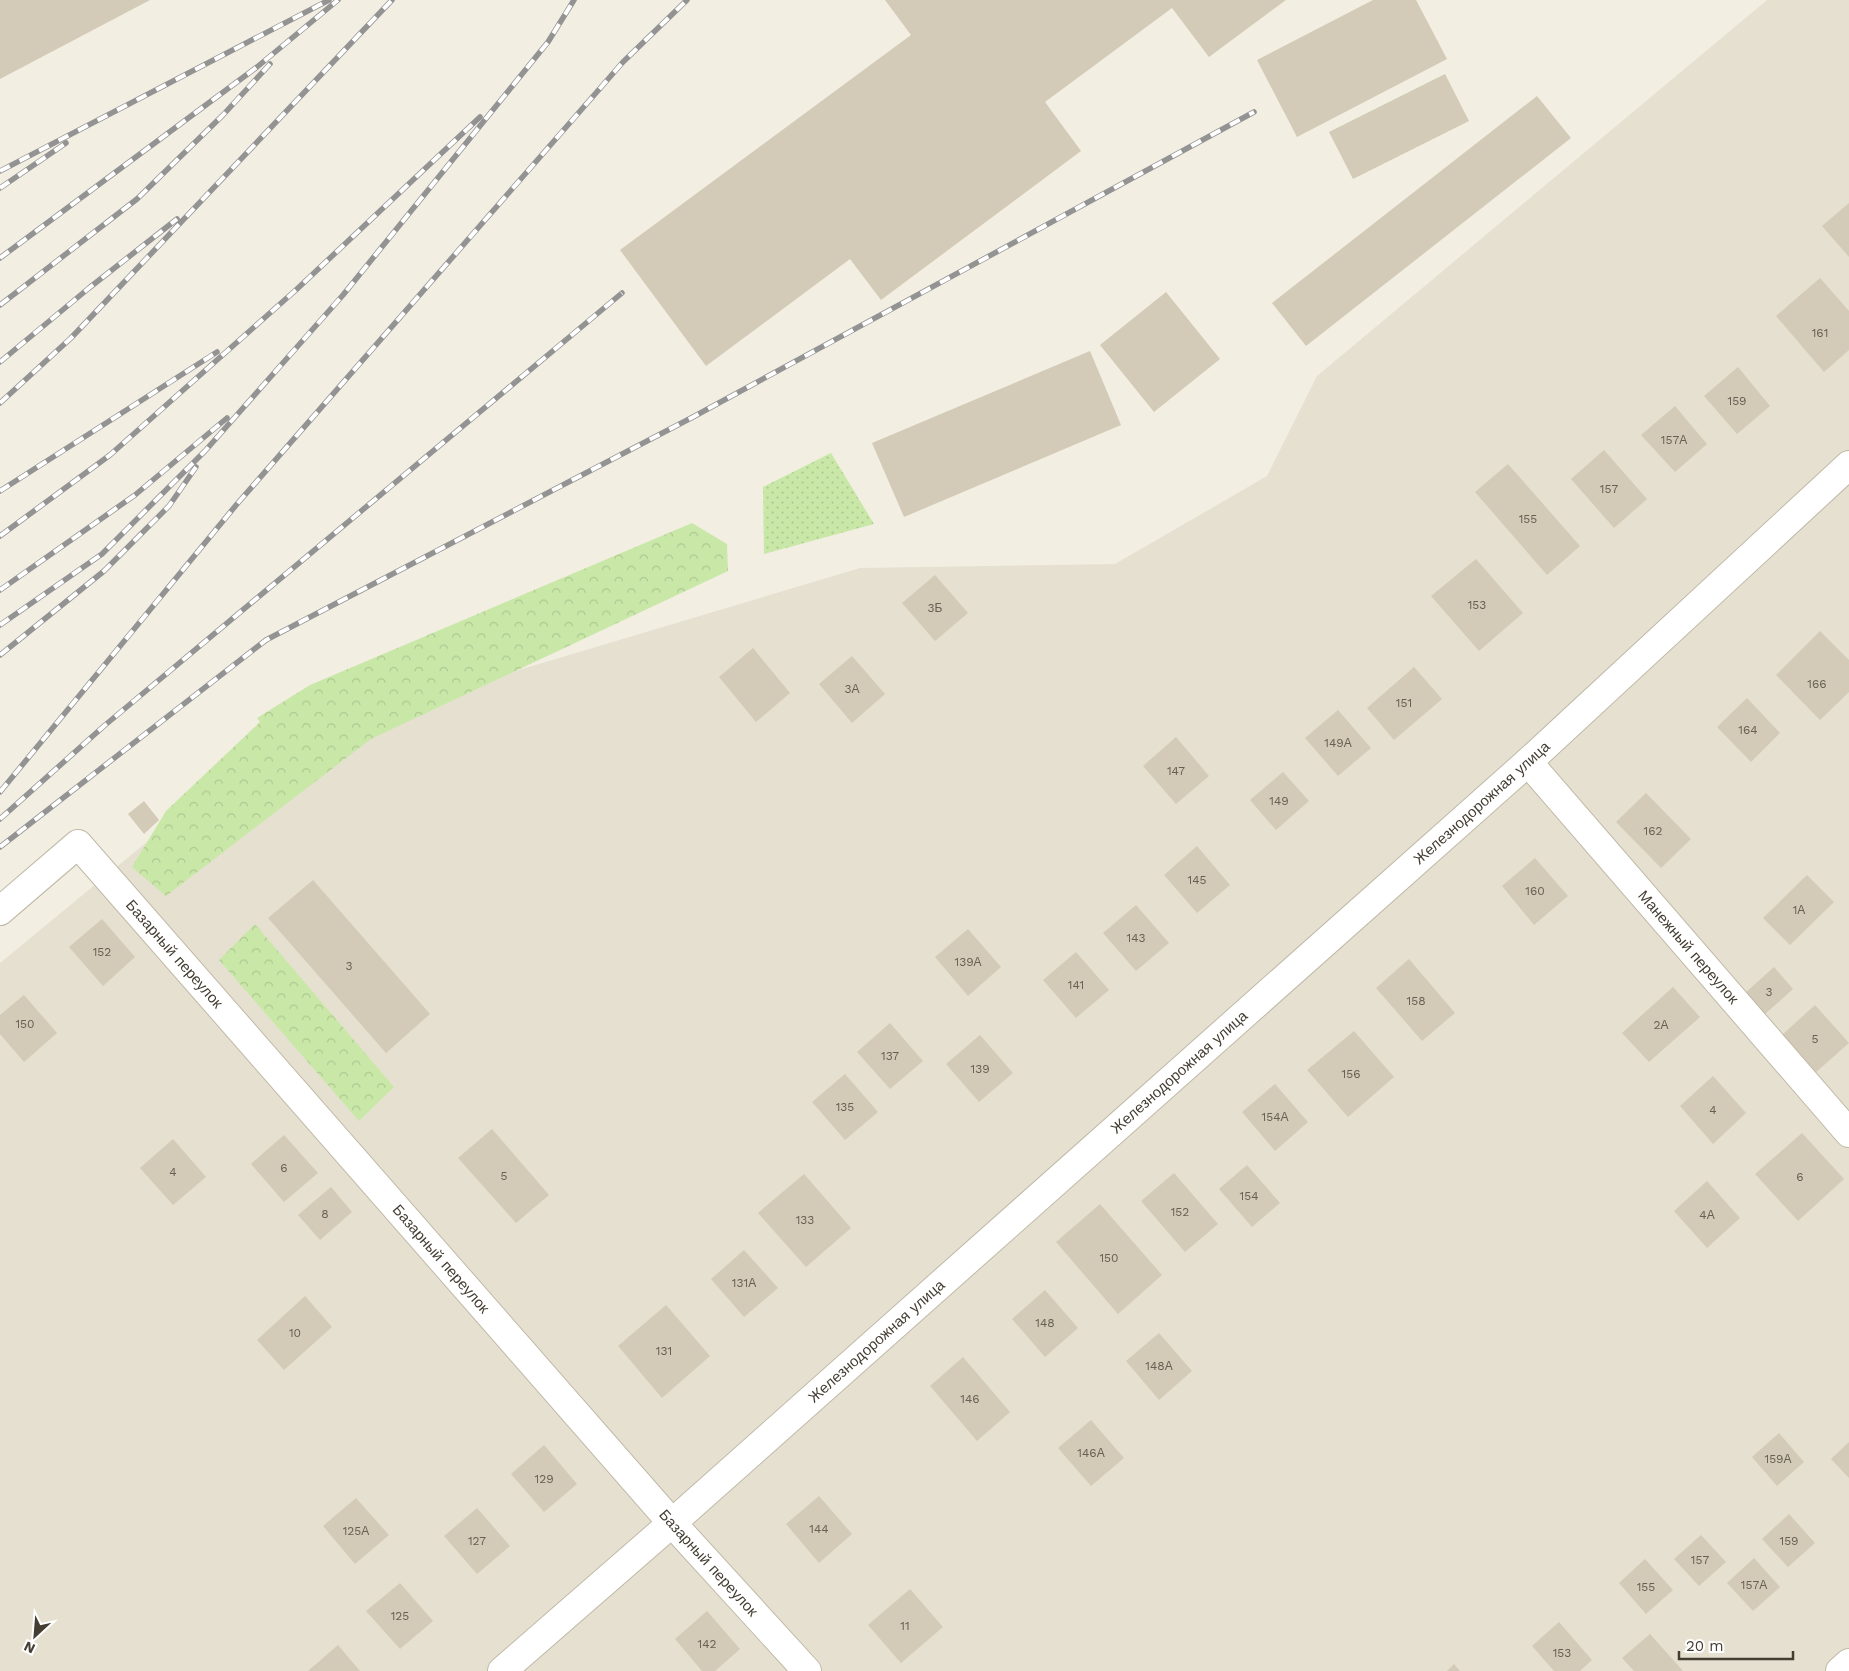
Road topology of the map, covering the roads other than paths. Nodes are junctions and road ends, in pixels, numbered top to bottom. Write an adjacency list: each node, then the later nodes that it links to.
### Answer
1 (1849, 465): 2 (street, Железнодорожная улица)
2 (1528, 762): 4 (street, Манежный переулок); 5 (street, Железнодорожная улица)
3 (0, 911): 5 (street, Базарный переулок)
4 (1849, 1133)
5 (672, 1523): 7 (street, Железнодорожная улица); 8 (street, Базарный переулок)
6 (1849, 1663): 9 (street)
7 (502, 1671)
8 (807, 1671)
9 (1840, 1671)

